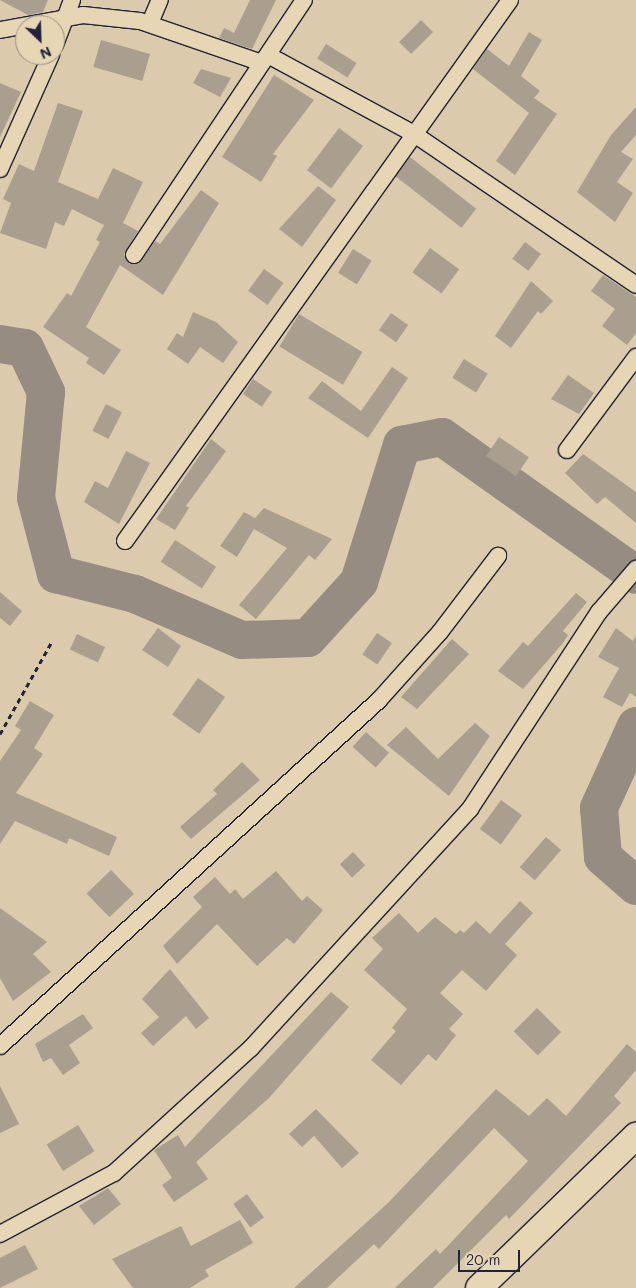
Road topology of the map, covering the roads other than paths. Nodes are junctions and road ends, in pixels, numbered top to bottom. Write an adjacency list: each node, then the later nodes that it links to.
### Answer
1 (72, 0): 5 (street)
2 (160, 0): 7 (street)
3 (304, 0): 9 (street)
4 (510, 0): 11 (street)
5 (68, 17): 6 (street); 7 (street); 8 (street)
6 (65, 23)
7 (150, 23): 9 (street)
8 (0, 30)
9 (265, 59): 11 (street); 13 (street)
10 (46, 65): 12 (street)
11 (414, 134): 14 (street); 17 (street)
12 (0, 168)
13 (134, 255)
14 (636, 285)
15 (636, 357): 16 (street)
16 (567, 450)
17 (125, 541)
18 (498, 556): 20 (street)
19 (636, 569): 22 (street)
20 (0, 1046)
21 (636, 1136): 23 (main road)
22 (0, 1234)
23 (479, 1288)

